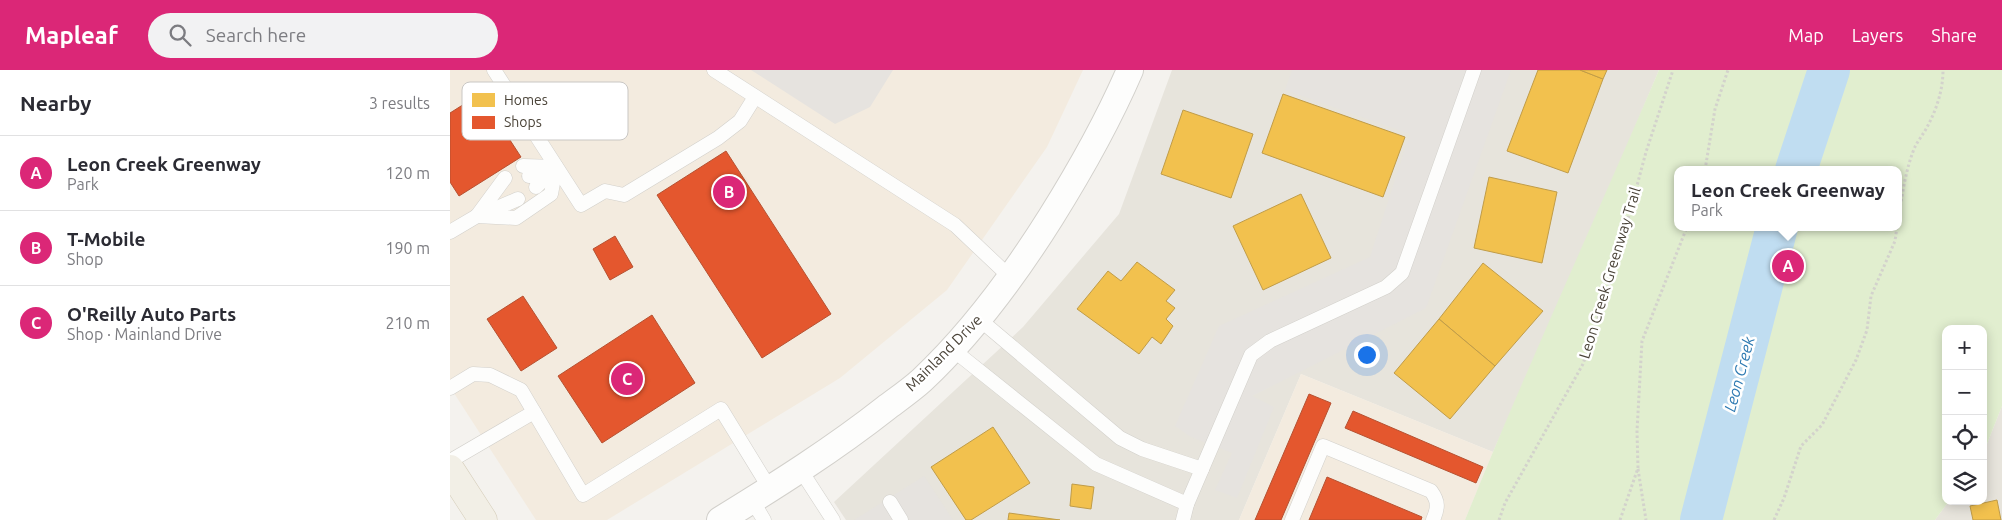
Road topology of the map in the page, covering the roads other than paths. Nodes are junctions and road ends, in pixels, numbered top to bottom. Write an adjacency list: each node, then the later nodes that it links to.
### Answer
1 (494, 70): 5 (lane)
2 (714, 70): 6 (lane)
3 (1130, 70): 11 (street, Mainland Drive)
4 (1474, 70): 19 (lane)
5 (502, 82)
6 (755, 97): 8 (lane); 11 (lane)
7 (539, 140): 8 (lane)
8 (556, 167): 8 (lane); 9 (lane)
9 (477, 216): 9 (lane); 10 (lane)
10 (450, 232)
11 (1010, 277): 12 (street, Mainland Drive)
12 (979, 319): 13 (street, Mainland Drive); 19 (lane)
13 (952, 349): 18 (street, Mainland Drive); 22 (lane)
14 (450, 388): 15 (lane)
15 (534, 412): 16 (lane); 21 (lane)
16 (450, 461)
17 (450, 468): 23 (main road)
18 (800, 469): 21 (street, Mainland Drive); 25 (lane)
19 (1202, 469): 22 (lane)
20 (890, 502): 26 (lane)
21 (762, 503): 24 (street, Mainland Drive)
22 (1187, 504): 27 (lane)
23 (483, 520)
24 (720, 520)
25 (833, 520)
26 (901, 520)
27 (1183, 520)
28 (1292, 520): 29 (lane)
29 (1433, 520)

